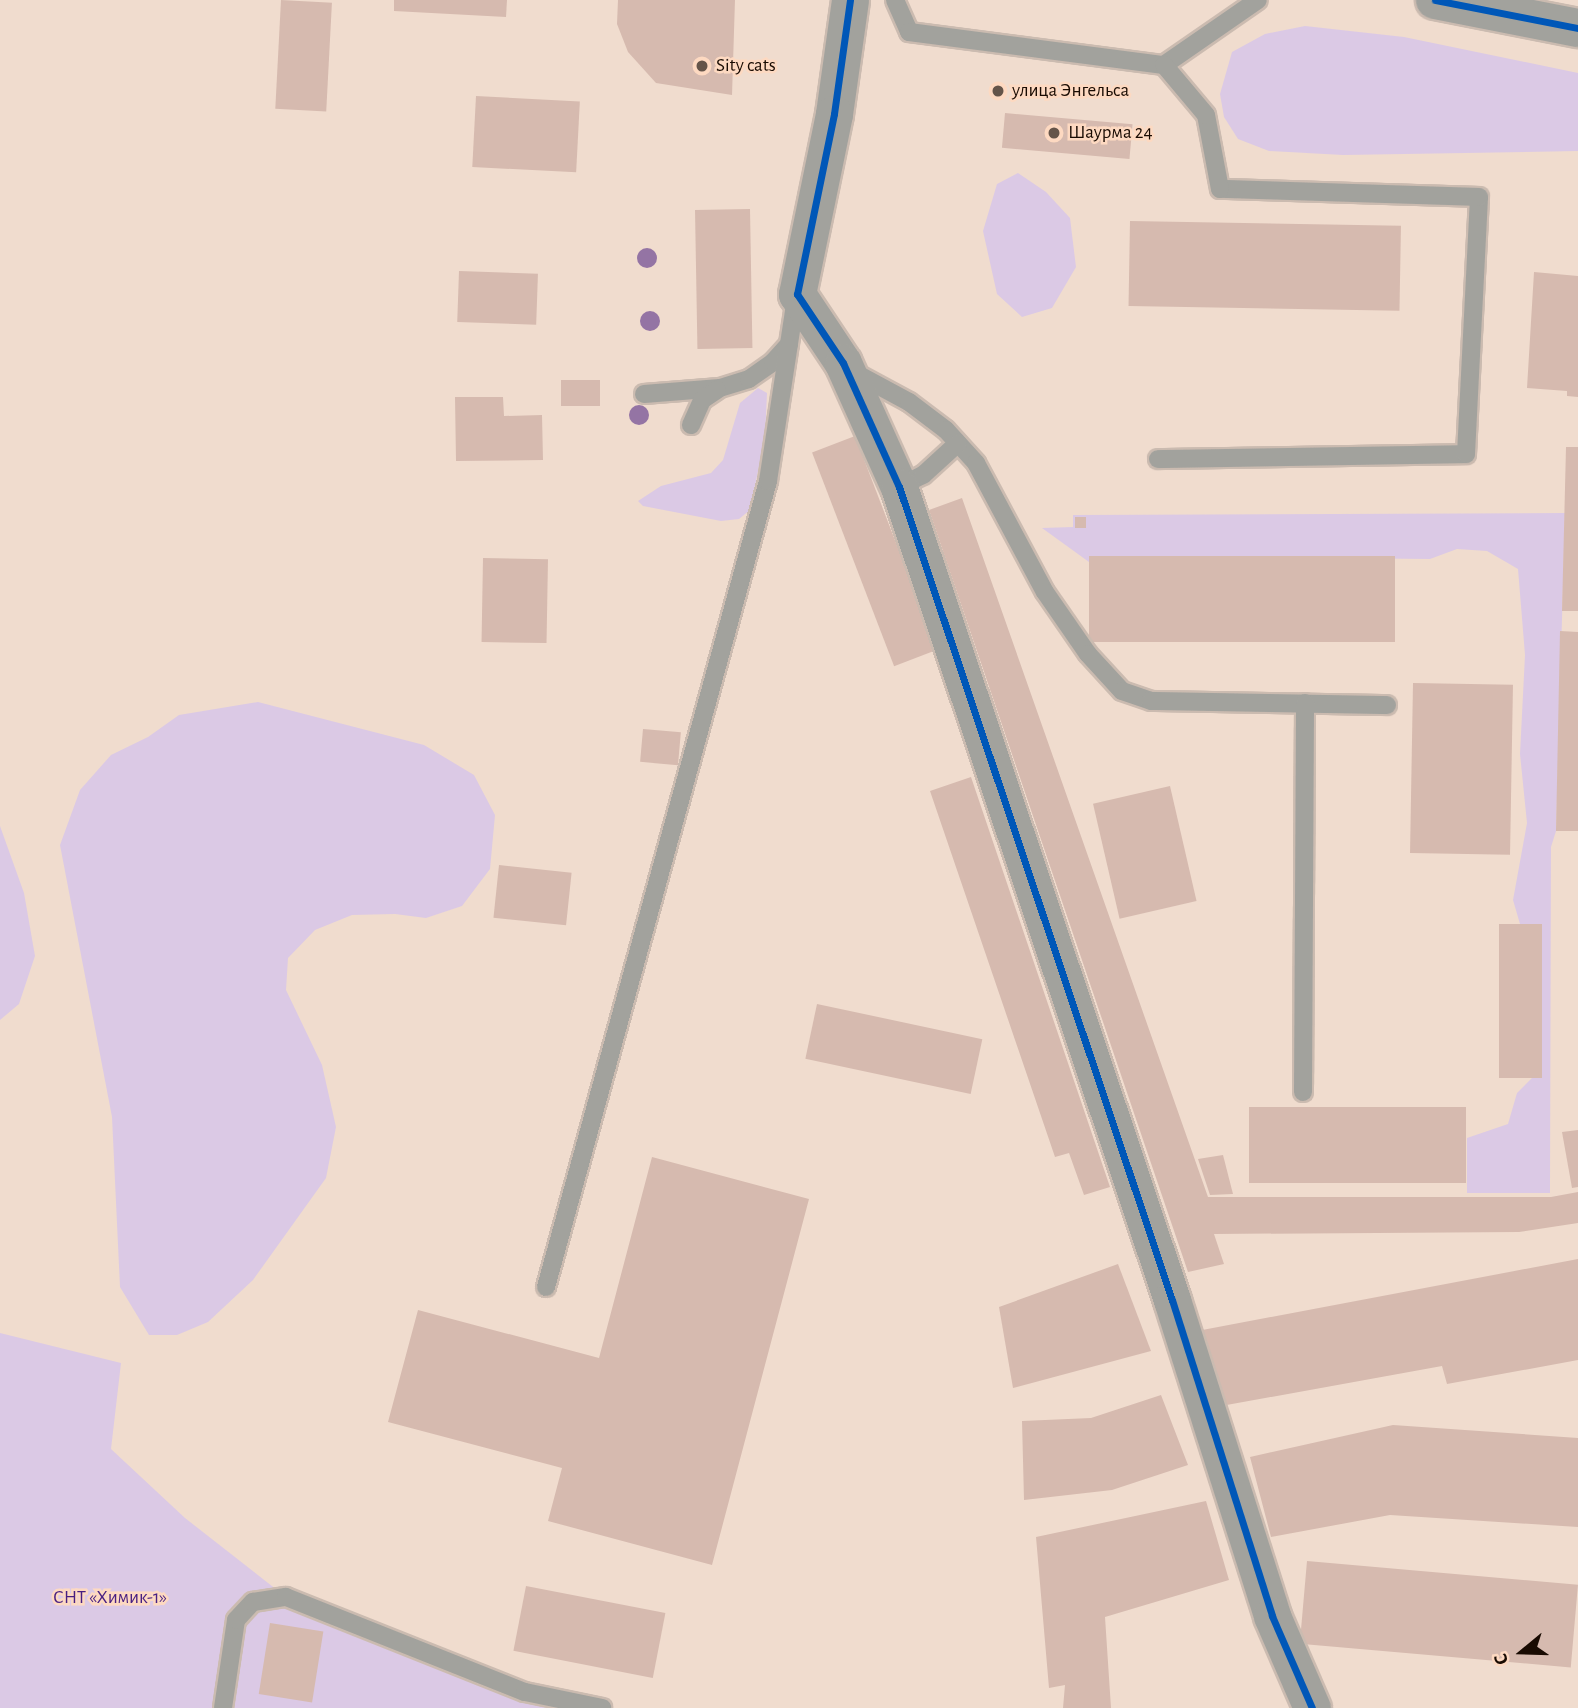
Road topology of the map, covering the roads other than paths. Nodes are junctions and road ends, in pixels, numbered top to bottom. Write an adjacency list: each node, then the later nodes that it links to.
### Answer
1 (850, 0): 7 (street)
2 (895, 0): 6 (lane)
3 (1258, 0): 6 (lane)
4 (1435, 0): 5 (street)
5 (1578, 28)
6 (1164, 65): 14 (lane)
7 (797, 294): 8 (lane); 9 (street)
8 (789, 344): 10 (lane); 19 (lane)
9 (843, 363): 13 (lane); 15 (street)
10 (720, 388): 11 (lane); 12 (lane)
11 (645, 394)
12 (691, 425)
13 (958, 443): 15 (lane); 16 (lane)
14 (1158, 459)
15 (899, 487): 23 (street)
16 (1305, 703): 17 (lane); 18 (lane)
17 (1387, 705)
18 (1303, 1092)
19 (546, 1287)
20 (523, 1700): 21 (lane); 22 (lane)
21 (223, 1708)
22 (602, 1708)
23 (1312, 1708)

